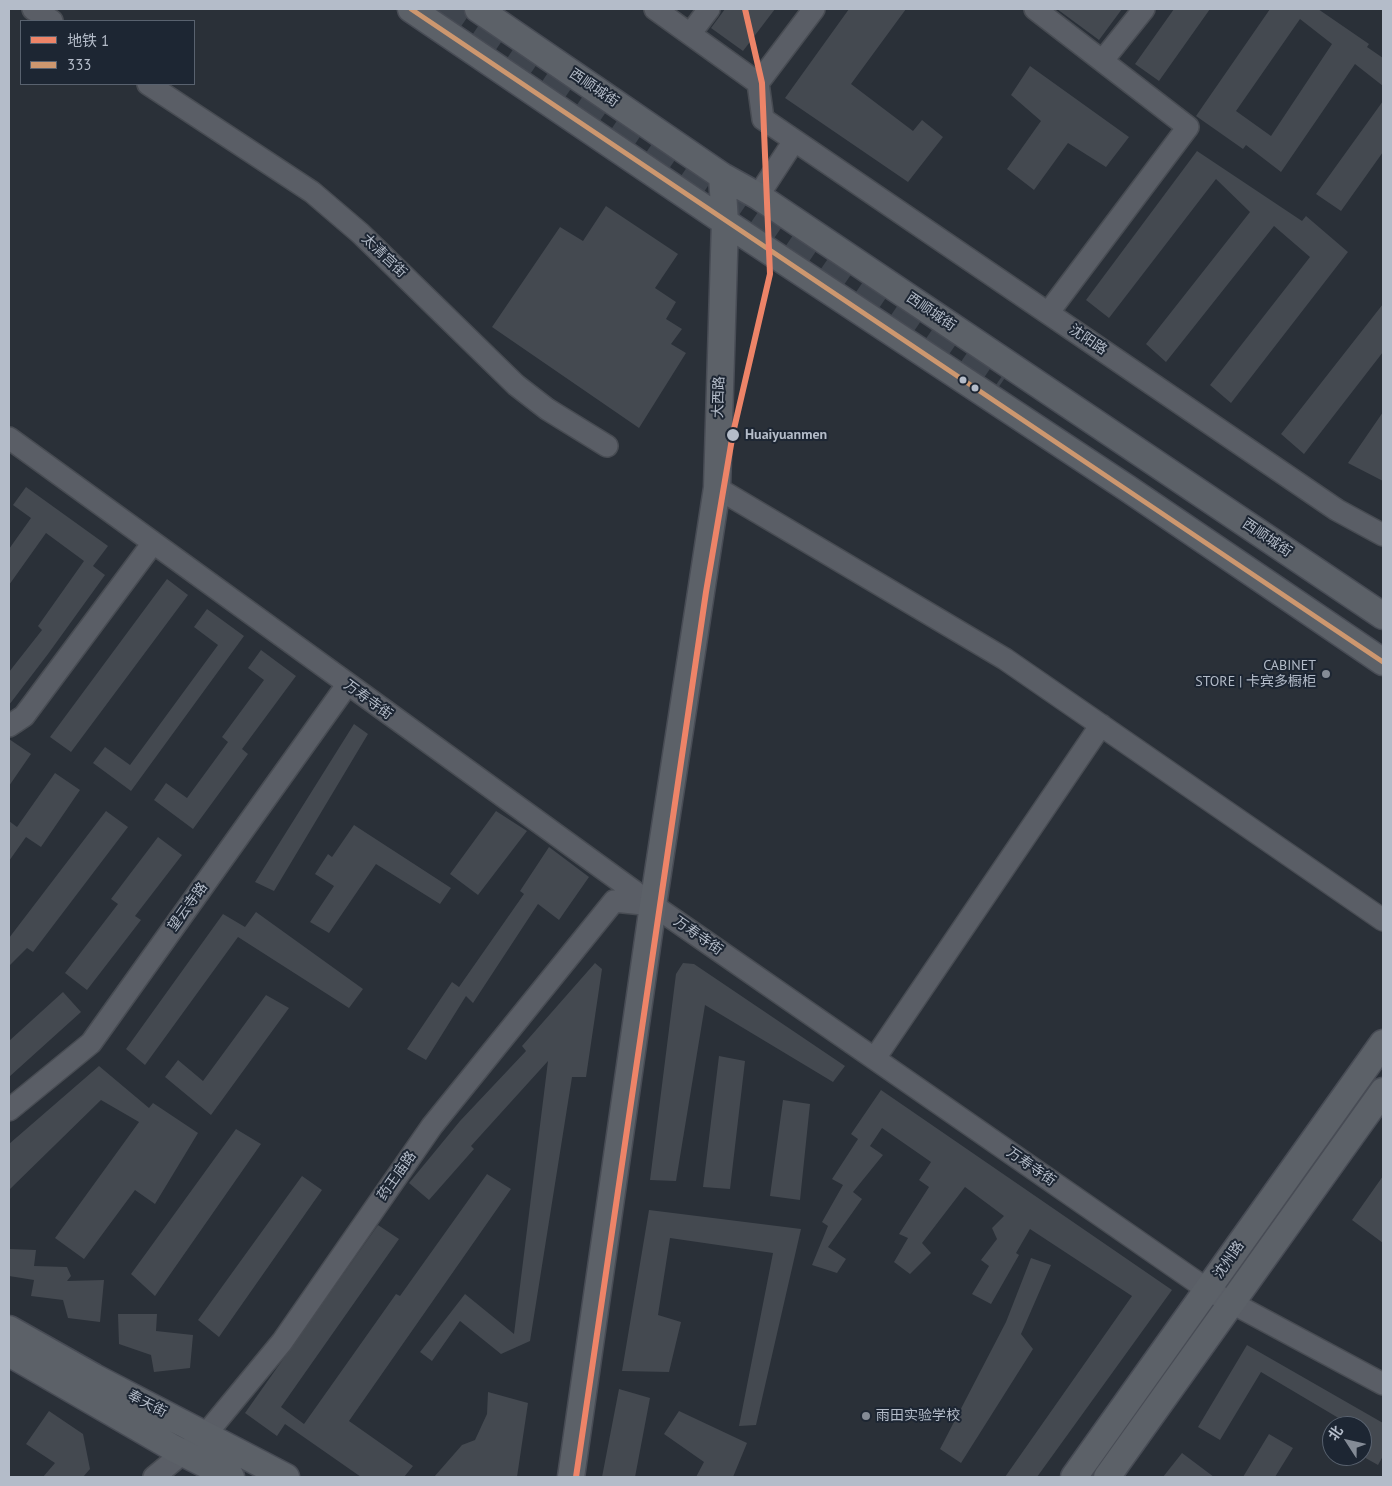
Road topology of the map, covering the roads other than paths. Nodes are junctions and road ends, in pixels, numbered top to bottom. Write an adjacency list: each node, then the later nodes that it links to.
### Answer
1 (33, 9): 9 (street)
2 (411, 9): 17 (main road)
3 (478, 9): 15 (main road, 西顺城街)
4 (655, 9): 10 (street)
5 (709, 9): 10 (street)
6 (814, 9): 12 (street)
7 (1035, 9): 11 (street)
8 (1144, 9): 11 (street)
9 (50, 20)
10 (690, 34): 12 (street)
11 (1103, 60): 18 (street)
12 (758, 83): 14 (street, 沈阳路)
13 (150, 85): 20 (street, 太清宫街)
14 (794, 141): 16 (street); 18 (street, 沈阳路)
15 (722, 176): 16 (main road, 西顺城街); 17 (main road, 大西路)
16 (758, 196): 24 (main road, 西顺城街)
17 (725, 222): 21 (main road, 大西路); 25 (main road)
18 (1048, 313): 22 (street, 沈阳路)
19 (9, 438): 23 (street, 万寿寺街)
20 (607, 446)
21 (717, 488): 27 (street); 29 (main road, 大西路)
22 (1383, 535)
23 (153, 543): 26 (street, 万寿寺街); 28 (street)
24 (1383, 616)
25 (1383, 662)
26 (347, 685): 29 (street, 万寿寺街); 34 (street, 望云寺路)
27 (1101, 725): 30 (street); 32 (street)
28 (9, 726)
29 (653, 904): 32 (street, 万寿寺街); 40 (street, 药王庙路); 45 (main road, 大西路)
30 (1383, 920)
31 (1383, 1043): 35 (main road, 沈州路)
32 (875, 1058): 35 (street, 万寿寺街)
33 (1383, 1091): 36 (main road, 沈州路)
34 (9, 1110)
35 (1208, 1290): 36 (street, 万寿寺街); 46 (main road, 沈州路)
36 (1231, 1303): 39 (street, 万寿寺街); 47 (main road, 沈州路)
37 (9, 1329): 40 (main road, 奉天街)
38 (9, 1353): 41 (main road, 奉天街)
39 (1383, 1384)
40 (206, 1434): 41 (street, 药王庙路); 44 (main road, 奉天街)
41 (184, 1452): 42 (street, 药王庙路); 43 (main road, 奉天街)
42 (154, 1477)
43 (231, 1477)
44 (286, 1477)
45 (571, 1477)
46 (1074, 1477)
47 (1107, 1477)

